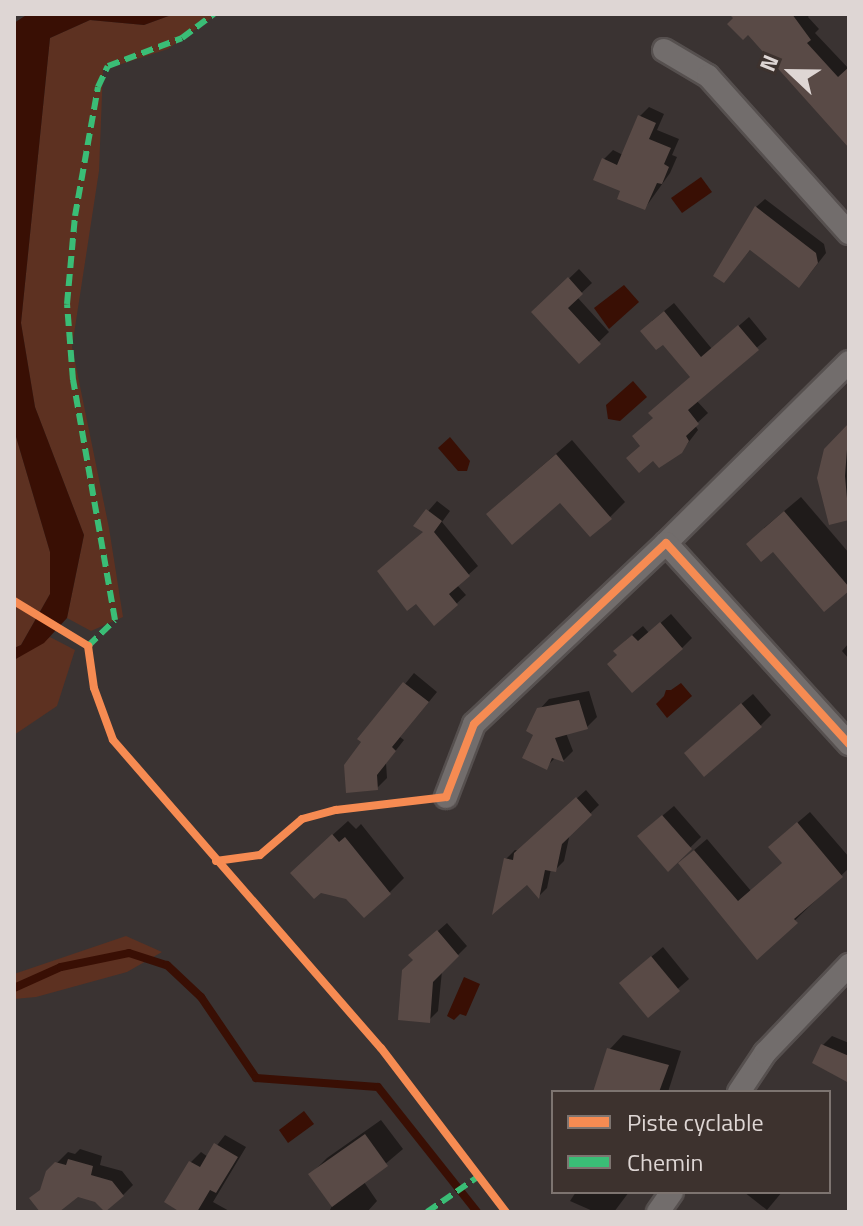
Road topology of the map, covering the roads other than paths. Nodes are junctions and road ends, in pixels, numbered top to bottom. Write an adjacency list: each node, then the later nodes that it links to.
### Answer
1 (664, 50): 2 (street)
2 (849, 233)
3 (849, 362): 4 (street)
4 (666, 543): 5 (street); 6 (street)
5 (849, 744)
6 (446, 797)
7 (849, 965): 8 (street)
8 (740, 1090)
9 (671, 1194): 10 (street)
10 (658, 1212)

